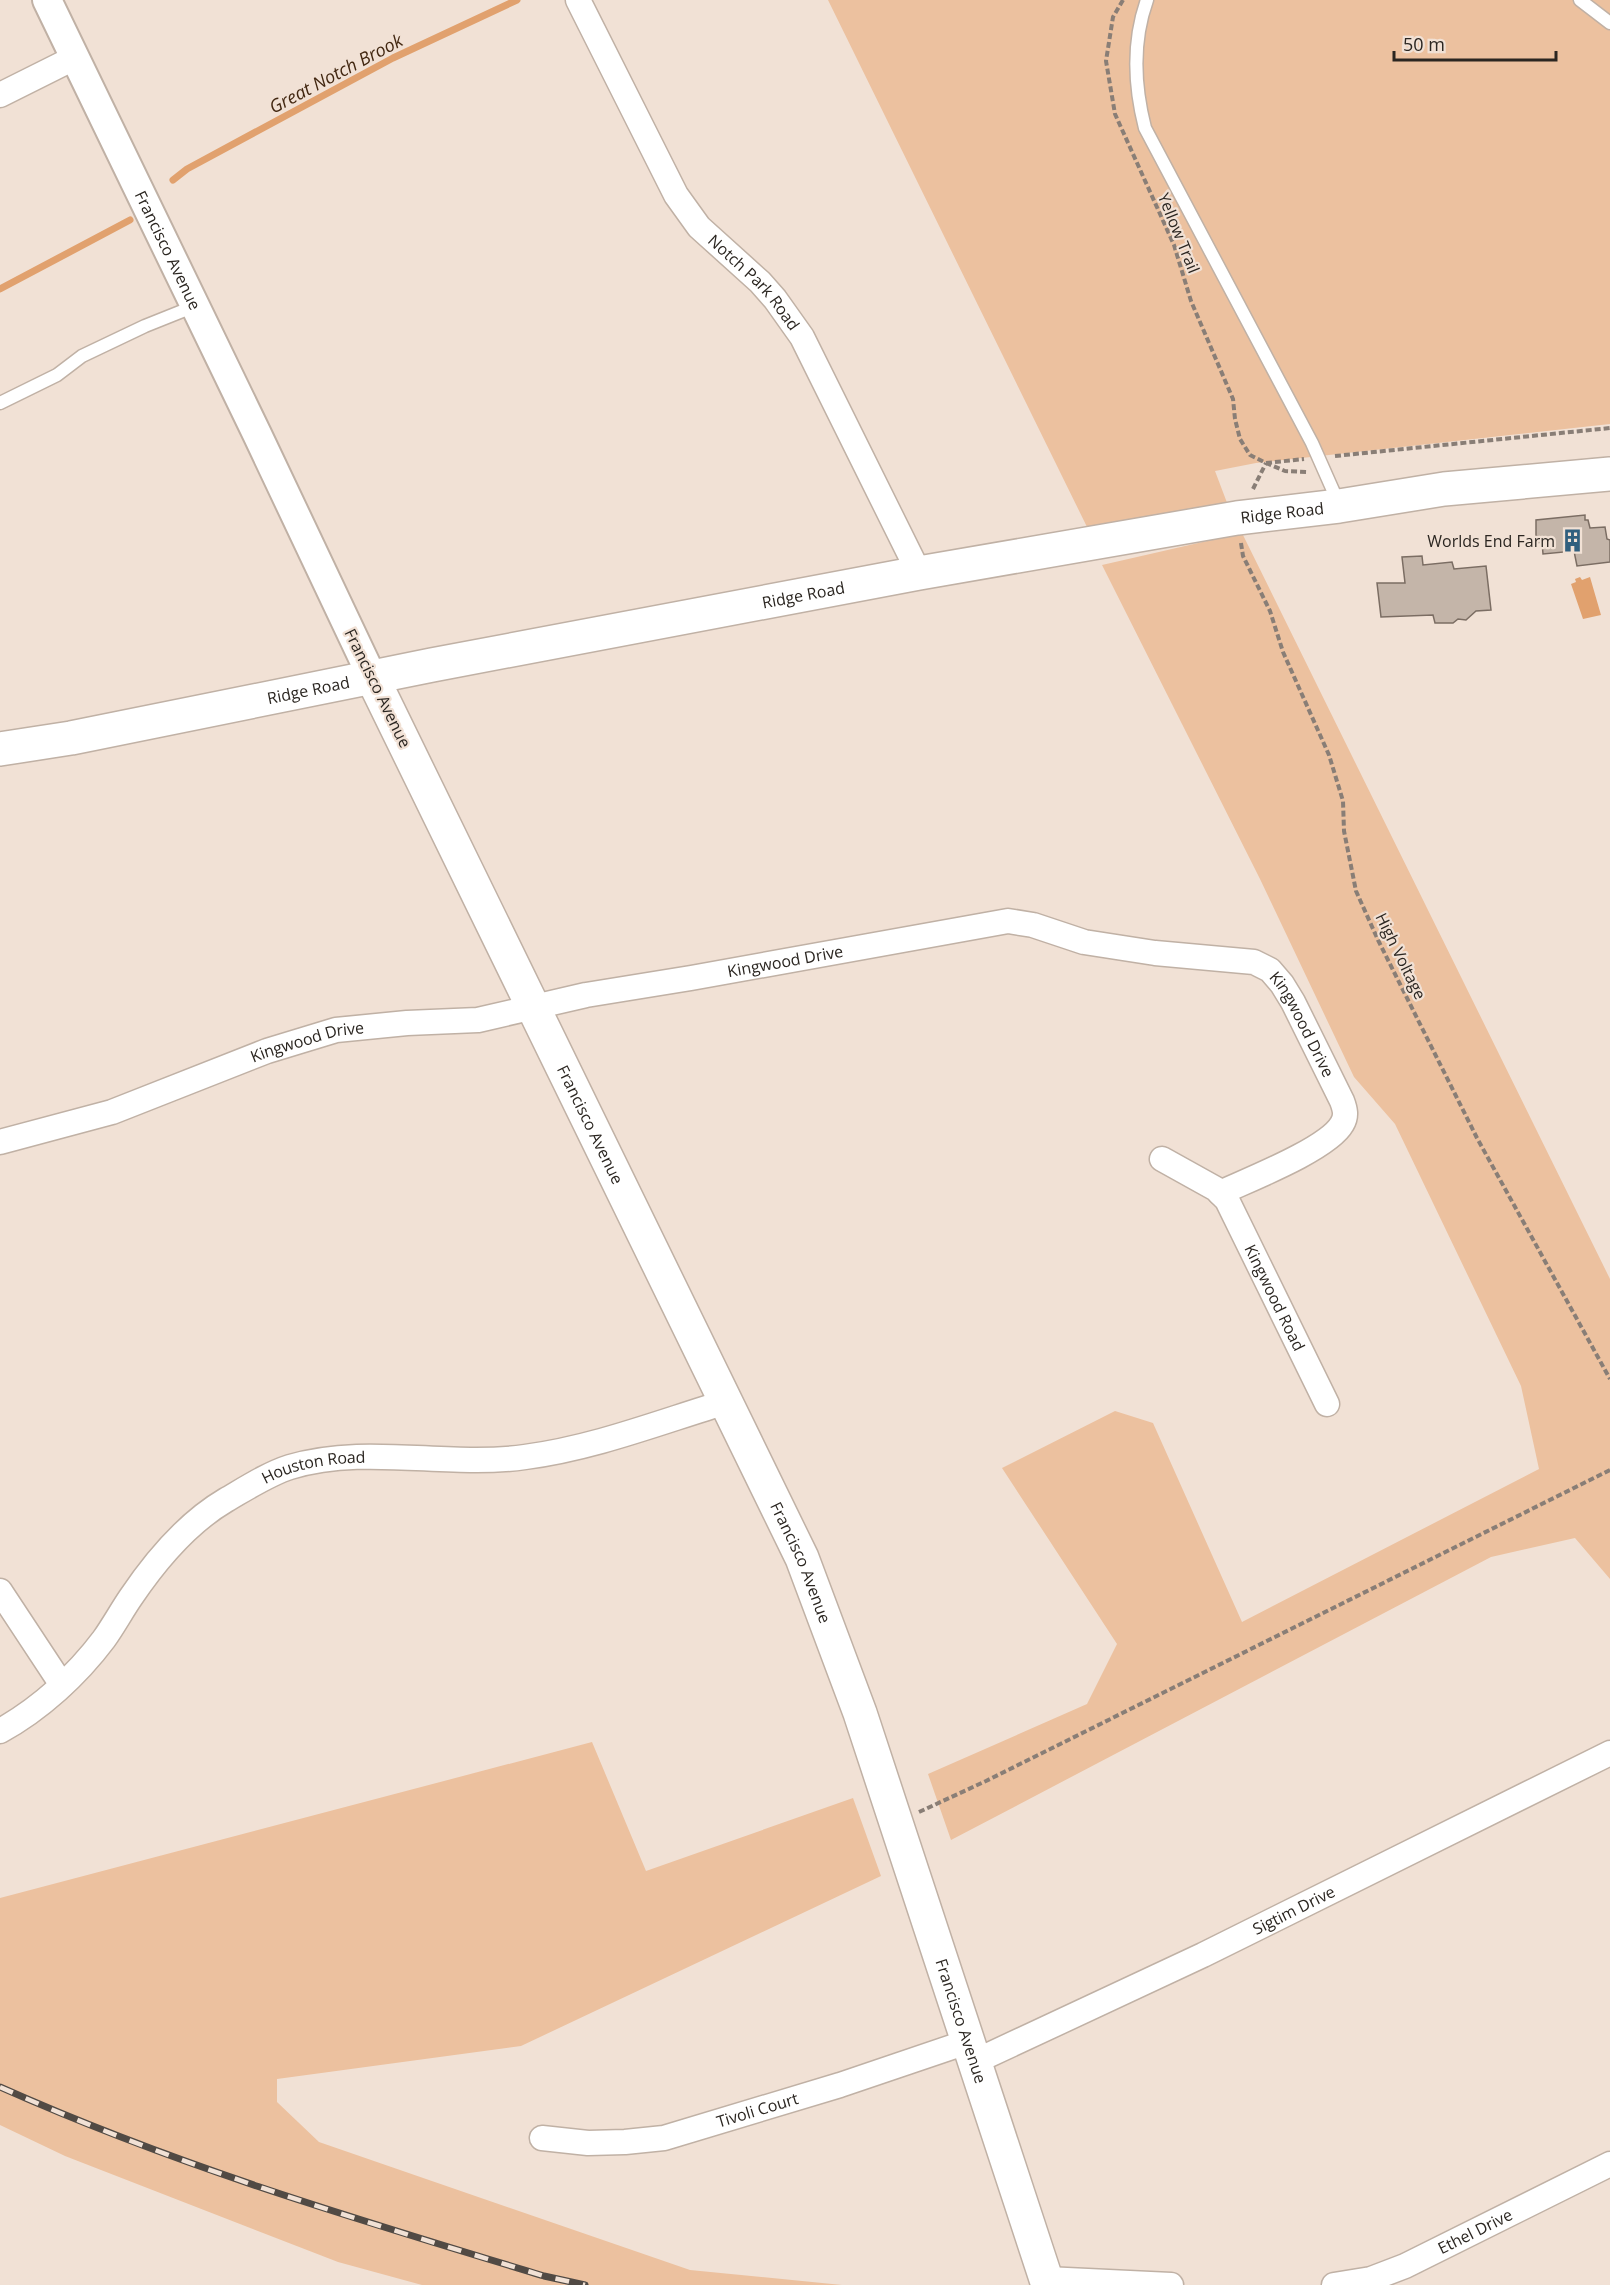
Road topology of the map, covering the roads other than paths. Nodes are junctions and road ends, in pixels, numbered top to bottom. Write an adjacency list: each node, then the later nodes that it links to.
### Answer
1 (47, 0): 6 (street, Francisco Avenue)
2 (578, 0): 12 (street, Notch Park Road)
3 (1147, 0): 11 (lane)
4 (1580, 0): 5 (lane)
5 (1610, 23)
6 (74, 58): 7 (street); 8 (street, Francisco Avenue)
7 (0, 95)
8 (195, 306): 9 (lane); 13 (street, Francisco Avenue)
9 (0, 403)
10 (1610, 474): 11 (main road, Ridge Road)
11 (1339, 506): 12 (main road, Ridge Road)
12 (919, 573): 13 (main road, Ridge Road)
13 (372, 677): 14 (main road, Ridge Road); 15 (main road, Francisco Avenue)
14 (0, 749)
15 (534, 1007): 16 (street, Kingwood Drive); 18 (street, Kingwood Drive); 19 (main road, Francisco Avenue)
16 (0, 1142)
17 (1162, 1159): 18 (street)
18 (1220, 1193): 20 (street, Kingwood Road)
19 (726, 1402): 22 (street, Houston Road); 25 (main road, Francisco Avenue)
20 (1327, 1404)
21 (0, 1591): 22 (street)
22 (62, 1685): 23 (street, Houston Road)
23 (0, 1731)
24 (1610, 1753): 25 (street, Sigtim Drive)
25 (970, 2052): 26 (street, Tivoli Court); 28 (main road, Francisco Avenue)
26 (542, 2138)
27 (1610, 2164): 30 (street, Ethel Drive)
28 (1047, 2282): 29 (street)
29 (1171, 2285)
30 (1334, 2285)

